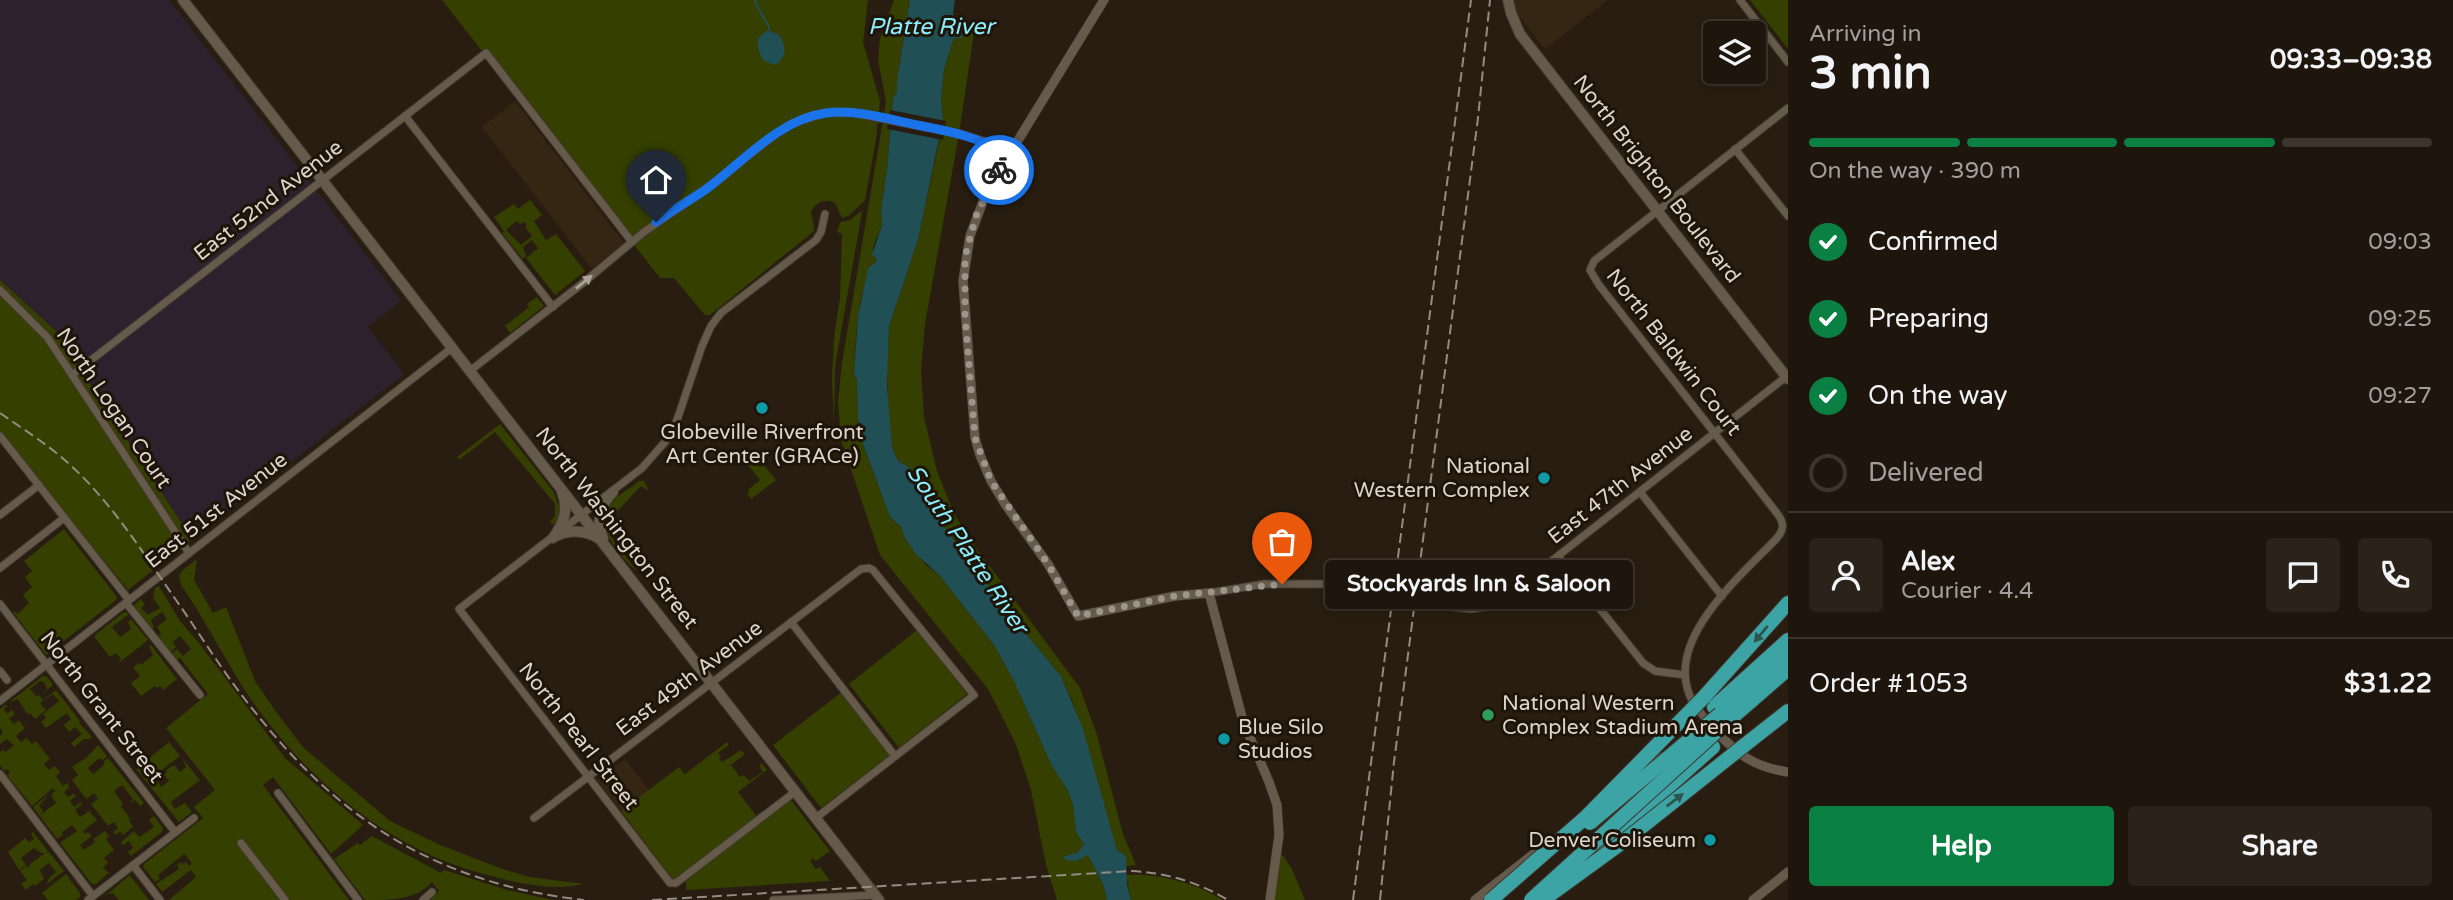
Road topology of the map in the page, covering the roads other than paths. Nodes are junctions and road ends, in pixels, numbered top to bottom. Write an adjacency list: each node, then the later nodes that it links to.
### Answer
1 (183, 0): 10 (main road, North Washington Street)
2 (1104, 0): 9 (street)
3 (1508, 0): 11 (main road, North Brighton Boulevard)
4 (1740, 0): 5 (street)
5 (1788, 62)
6 (1788, 108): 8 (street)
7 (405, 116): 10 (street, East 52nd Avenue); 14 (street, East 52nd Avenue); 16 (street)
8 (1735, 149): 11 (street); 13 (street)
9 (1008, 155): 14 (street); 35 (street)
10 (323, 180): 17 (main road, North Washington Street); 19 (street, East 52nd Avenue)
11 (1657, 211): 20 (main road, North Brighton Boulevard); 21 (street, North Baldwin Court)
12 (825, 214): 25 (street)
13 (1788, 216)
14 (632, 242): 16 (street, one-way to 14)
15 (0, 290): 19 (street, North Logan Court)
16 (552, 307): 18 (street)
17 (453, 347): 18 (main road, North Washington Street); 32 (street, East 51st Avenue)
18 (471, 370): 23 (main road, North Washington Street)
19 (72, 375): 32 (street, North Logan Court)
20 (1788, 377): 21 (street, East 47th Avenue)
21 (1715, 433): 26 (street, East 47th Avenue); 36 (street, North Baldwin Court)
22 (0, 436): 24 (street)
23 (557, 481): 28 (main road, North Washington Street); 30 (main road)
24 (39, 485): 27 (street); 29 (street)
25 (613, 492): 28 (street); 31 (main road)
26 (1640, 492): 33 (street, East 47th Avenue); 36 (street)
27 (0, 515)
28 (583, 515): 30 (street); 31 (main road, North Washington Street)
29 (64, 518): 34 (street); 37 (street)
30 (553, 538): 31 (main road); 57 (street, North Pearl Street)
31 (605, 544): 49 (main road, North Washington Street)
32 (189, 554): 37 (street, East 51st Avenue)
33 (1558, 556): 35 (street, East 47th Avenue); 46 (street)
34 (0, 568)
35 (1209, 593): 76 (street)
36 (1722, 596): 46 (street)
37 (128, 601): 43 (street, East 51st Avenue); 50 (street)
38 (1788, 603): 53 (highway, one-way to 53)
39 (0, 604): 43 (street, North Grant Street)
40 (791, 622): 49 (street, East 49th Avenue); 54 (street); 54 (street, East 49th Avenue)
41 (1788, 640): 53 (highway)
42 (1788, 655): 53 (highway)
43 (47, 664): 51 (street, East 51st Avenue); 63 (street, North Grant Street)
44 (1788, 669): 53 (highway)
45 (0, 671): 47 (street)
46 (1685, 675): 53 (street)
47 (7, 680)
48 (1788, 680): 53 (highway)
49 (712, 682): 57 (street, East 49th Avenue); 58 (main road, North Washington Street)
50 (200, 695)
51 (0, 701)
52 (1788, 711): 81 (highway, one-way to 52, bridge)
53 (1718, 715): 55 (street); 77 (street); 78 (highway, bridge); 79 (highway, bridge); 80 (highway, bridge); 81 (highway, bridge)
54 (895, 756): 60 (street)
55 (1788, 772)
56 (0, 775): 68 (street)
57 (588, 777): 58 (street, North Pearl Street); 62 (street, East 49th Avenue)
58 (796, 790): 60 (main road, North Washington Street)
59 (278, 793): 72 (street)
60 (817, 817): 69 (main road, North Washington Street)
61 (194, 818): 63 (street)
62 (534, 818)
63 (176, 832): 65 (street)
64 (241, 842): 71 (street)
65 (133, 865): 68 (street); 70 (street)
66 (1788, 872): 82 (street)
67 (432, 892): 73 (street)
68 (91, 898)
69 (877, 898): 75 (street)
70 (160, 900)
71 (285, 900)
72 (358, 900)
73 (423, 900)
74 (773, 900): 75 (street)
75 (785, 900)
76 (1270, 900)
77 (1475, 900)
78 (1491, 900)
79 (1504, 900)
80 (1531, 900)
81 (1542, 900)
82 (1753, 900)

